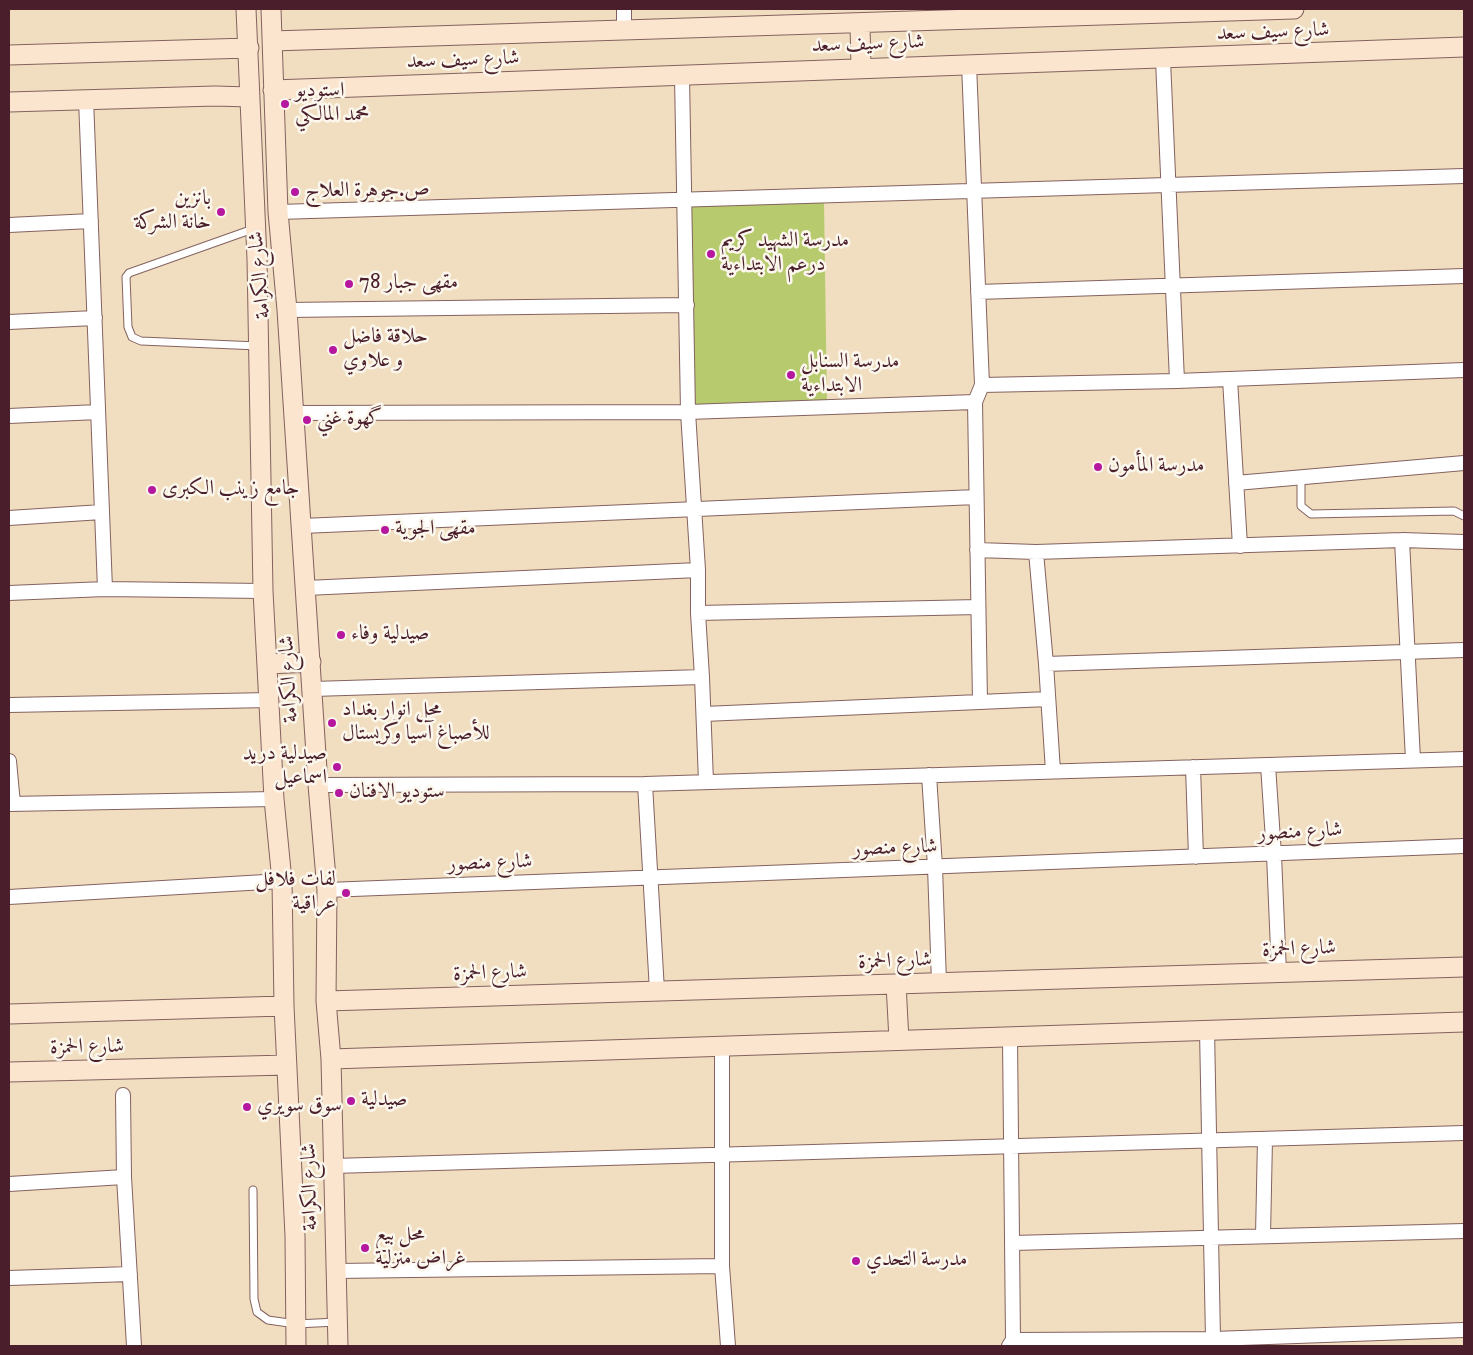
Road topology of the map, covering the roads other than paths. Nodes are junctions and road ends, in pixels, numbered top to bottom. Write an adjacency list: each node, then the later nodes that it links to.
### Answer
1 (246, 9): 11 (street, شارع الكرامة)
2 (271, 9): 9 (street, شارع الكرامة)
3 (624, 9): 8 (street)
4 (1294, 9): 5 (street, شارع سيف سعد)
5 (1245, 10): 6 (street, شارع سيف سعد)
6 (902, 16): 7 (street, شارع سيف سعد)
7 (860, 24): 8 (street, شارع سيف سعد); 15 (street)
8 (624, 32): 9 (street, شارع سيف سعد)
9 (272, 41): 17 (street, شارع الكرامة)
10 (1464, 47): 13 (street, شارع سيف سعد)
11 (249, 48): 12 (street); 18 (street, شارع الكرامة)
12 (9, 55)
13 (1163, 60): 14 (street, شارع سيف سعد); 22 (street)
14 (969, 64): 15 (street, شارع سيف سعد); 23 (street)
15 (861, 68): 16 (street, شارع سيف سعد)
16 (682, 76): 17 (street, شارع سيف سعد); 24 (street)
17 (273, 90): 25 (street, شارع الكرامة)
18 (250, 97): 19 (street); 28 (street, شارع الكرامة)
19 (86, 99): 20 (street); 26 (street)
20 (9, 102)
21 (1464, 176): 22 (street)
22 (1168, 186): 23 (street); 30 (street)
23 (974, 192): 24 (street); 31 (street)
24 (686, 200): 25 (street); 32 (street)
25 (278, 212): 33 (street, شارع الكرامة)
26 (91, 221): 27 (street); 34 (street)
27 (9, 224)
28 (256, 228): 36 (street, شارع الكرامة); 36 (lane)
29 (1464, 276): 30 (street)
30 (1172, 286): 31 (street); 39 (street)
31 (978, 292): 40 (street)
32 (687, 306): 33 (street); 43 (street)
33 (287, 310): 44 (street, شارع الكرامة)
34 (94, 318): 35 (street); 42 (street)
35 (9, 322)
36 (260, 346): 63 (street, شارع الكرامة)
37 (1464, 370): 38 (street)
38 (1230, 379): 39 (street); 48 (street)
39 (1177, 381): 40 (street)
40 (982, 386): 41 (street)
41 (975, 402): 43 (street); 49 (street)
42 (98, 412): 45 (street); 51 (street)
43 (688, 412): 44 (street); 50 (street)
44 (294, 413): 54 (street, شارع الكرامة)
45 (9, 416)
46 (1464, 463): 47 (street)
47 (1300, 478): 48 (street); 52 (lane)
48 (1236, 483): 57 (street)
49 (976, 497): 50 (street); 58 (street)
50 (695, 508): 54 (street); 60 (street)
51 (102, 512): 53 (street); 62 (street)
52 (1464, 516)
53 (9, 518)
54 (302, 526): 61 (street, شارع الكرامة)
55 (1402, 540): 56 (street); 57 (street); 68 (street)
56 (1464, 542)
57 (1240, 546): 59 (street)
58 (977, 550): 59 (street); 65 (street)
59 (1036, 552): 71 (street)
60 (698, 570): 61 (street); 66 (street)
61 (306, 588): 69 (street, شارع الكرامة)
62 (105, 589): 63 (street); 64 (street)
63 (263, 591): 70 (street, شارع الكرامة)
64 (9, 593)
65 (978, 607): 66 (street); 76 (street)
66 (698, 613): 72 (street)
67 (1464, 650): 68 (street)
68 (1409, 652): 71 (street); 80 (street)
69 (311, 662): 70 (street); 73 (street, شارع الكرامة)
70 (268, 664): 75 (street, شارع الكرامة)
71 (1046, 664): 74 (street)
72 (702, 677): 73 (street); 78 (street)
73 (313, 689): 88 (street, شارع الكرامة)
74 (1048, 699): 76 (street); 84 (street)
75 (271, 700): 77 (street); 89 (street, شارع الكرامة)
76 (980, 701): 78 (street)
77 (9, 705)
78 (704, 714): 86 (street)
79 (1464, 759): 80 (street)
80 (1413, 760): 82 (street)
81 (9, 761): 90 (street)
82 (1268, 765): 83 (street); 92 (street)
83 (1193, 767): 84 (street); 93 (street)
84 (1053, 771): 85 (street)
85 (929, 775): 86 (street); 94 (street)
86 (706, 782): 87 (street)
87 (645, 784): 88 (street); 95 (street)
88 (318, 785): 97 (street, شارع الكرامة)
89 (274, 799): 90 (street); 96 (street, شارع الكرامة)
90 (11, 804)
91 (1464, 846): 92 (street, شارع منصور)
92 (1274, 855): 93 (street, شارع منصور); 100 (street)
93 (1196, 858): 94 (street, شارع منصور)
94 (935, 867): 95 (street, شارع منصور); 101 (street)
95 (650, 878): 97 (street, شارع منصور); 103 (street)
96 (282, 881): 98 (street); 105 (street, شارع الكرامة)
97 (327, 890): 104 (street, شارع الكرامة)
98 (9, 897)
99 (1464, 967): 100 (street, شارع الحمزة)
100 (1279, 973): 101 (street, شارع الحمزة)
101 (939, 983): 102 (street, شارع الحمزة)
102 (896, 984): 103 (street, شارع الحمزة); 110 (street)
103 (656, 991): 104 (street, شارع الحمزة)
104 (326, 1001): 112 (street, شارع الكرامة)
105 (284, 1006): 106 (street, شارع الحمزة); 113 (street, شارع الكرامة)
106 (9, 1014)
107 (1464, 1022): 108 (street)
108 (1207, 1030): 109 (street); 118 (street)
109 (1010, 1037): 110 (street); 119 (street)
110 (899, 1040): 111 (street)
111 (722, 1046): 112 (street); 120 (street)
112 (331, 1059): 121 (street, شارع الكرامة)
113 (287, 1065): 114 (street, شارع الحمزة); 134 (street, شارع الكرامة)
114 (9, 1072)
115 (123, 1095): 122 (street)
116 (1464, 1133): 117 (street)
117 (1265, 1139): 118 (street); 126 (street)
118 (1209, 1140): 119 (street); 127 (street)
119 (1010, 1146): 120 (street); 128 (street)
120 (723, 1155): 121 (street); 129 (street)
121 (333, 1166): 130 (street, شارع الكرامة)
122 (124, 1177): 123 (street); 131 (street)
123 (9, 1184)
124 (253, 1190): 134 (lane)
125 (1464, 1232): 126 (street)
126 (1263, 1236): 127 (street)
127 (1211, 1238): 128 (street); 136 (street)
128 (1013, 1242): 138 (street)
129 (722, 1266): 130 (street); 142 (street)
130 (336, 1271): 133 (street, شارع الكرامة)
131 (130, 1274): 132 (street); 139 (street)
132 (9, 1278)
133 (338, 1322): 134 (lane); 141 (street, شارع الكرامة)
134 (296, 1324): 140 (street, شارع الكرامة)
135 (1464, 1330): 137 (street)
136 (1213, 1339): 137 (street); 138 (street)
137 (1273, 1342)
138 (1011, 1343)
139 (134, 1346)
140 (296, 1346)
141 (338, 1346)
142 (728, 1346)

